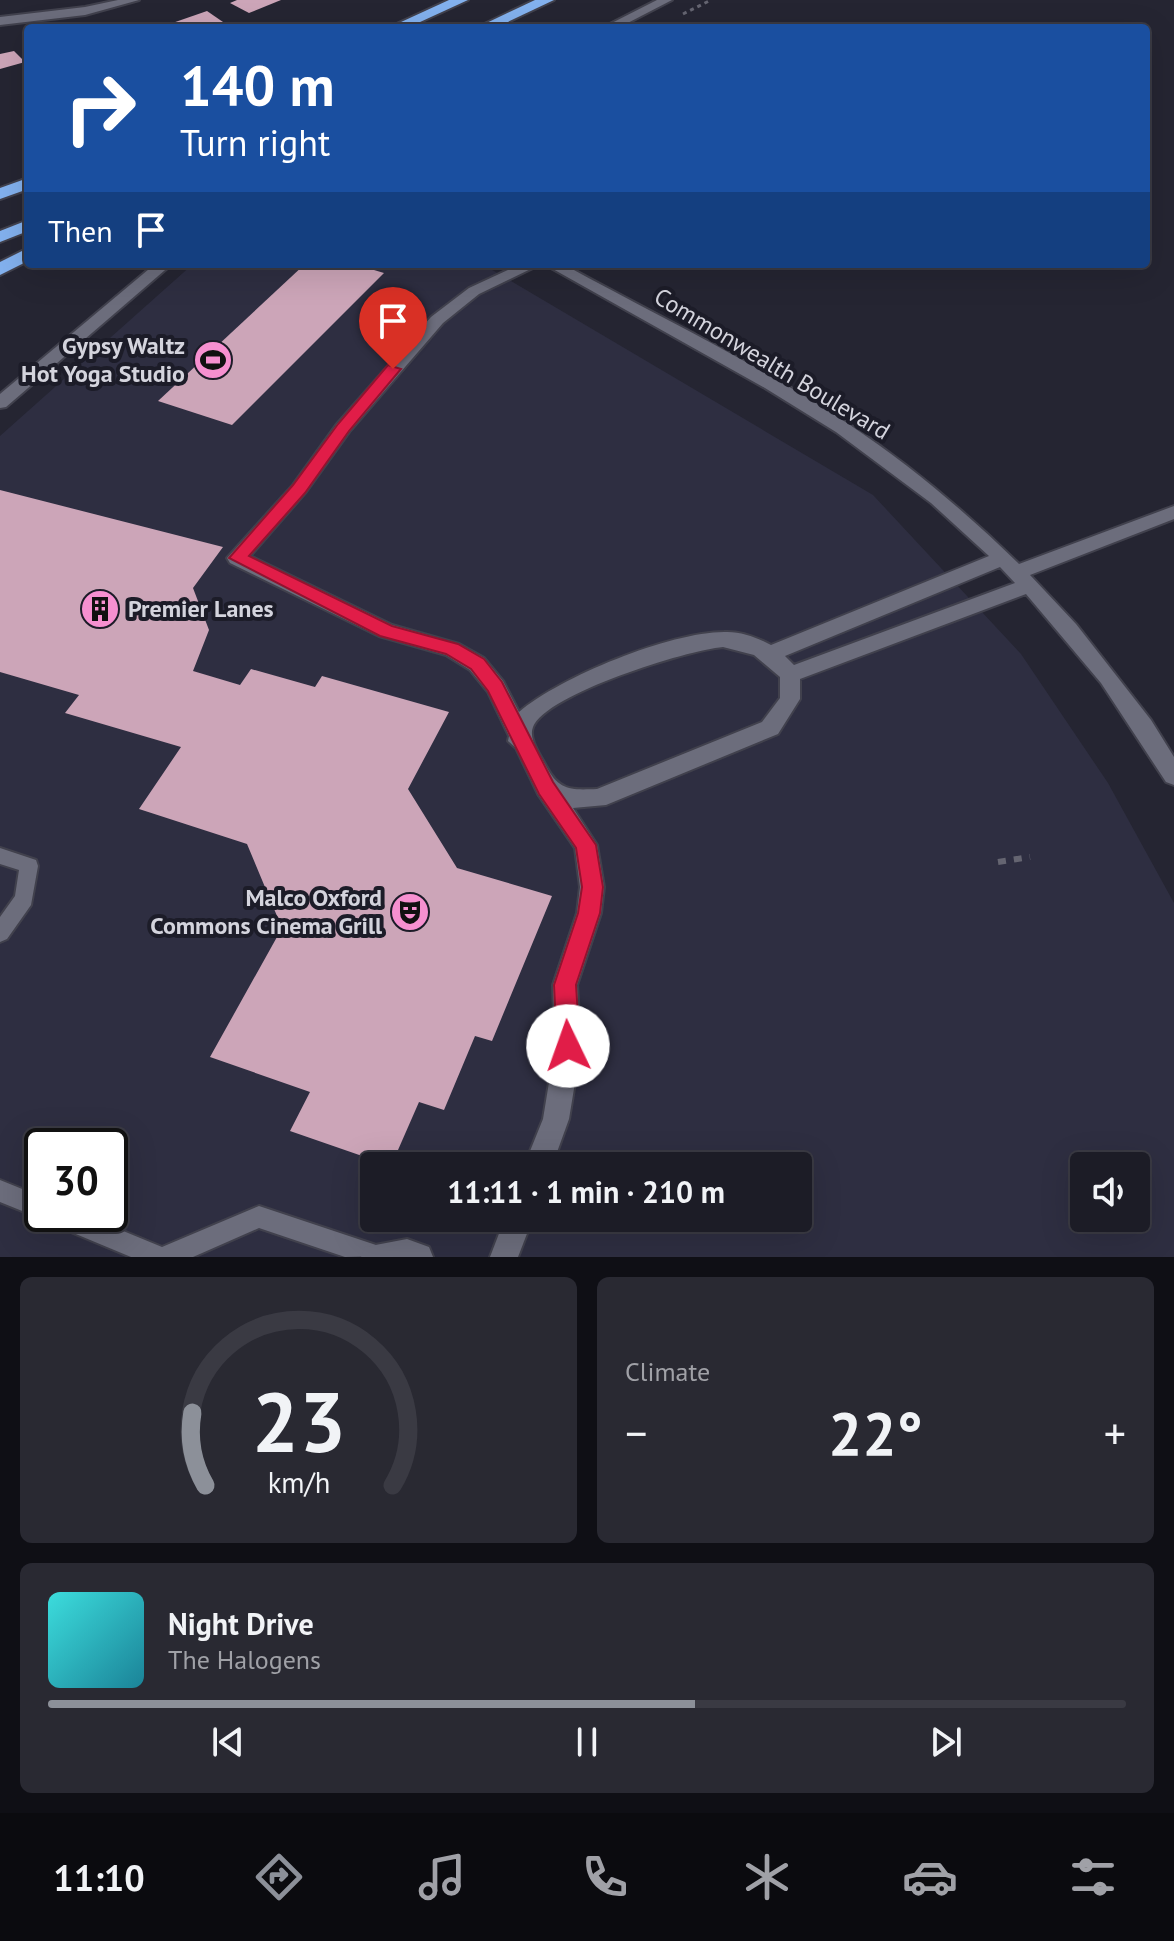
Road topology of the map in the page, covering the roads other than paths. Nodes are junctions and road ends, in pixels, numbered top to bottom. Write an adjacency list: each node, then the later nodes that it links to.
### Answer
1 (133, 0): 5 (street)
2 (461, 0): 6 (highway)
3 (547, 0): 7 (highway)
4 (666, 0): 8 (street)
5 (0, 21)
6 (404, 24)
7 (492, 24)
8 (616, 24)
9 (24, 175): 10 (highway)
10 (0, 183)
11 (24, 185): 12 (highway)
12 (0, 194)
13 (24, 227): 14 (highway)
14 (0, 237)
15 (24, 255): 19 (highway)
16 (159, 268): 20 (street)
17 (524, 268): 25 (street)
18 (559, 268): 22 (street, Commonwealth Boulevard)
19 (0, 270)
20 (0, 403)
21 (1174, 512): 22 (street)
22 (1014, 573): 23 (street); 24 (street); 26 (street, Commonwealth Boulevard)
23 (772, 653): 24 (street); 25 (street)
24 (790, 675): 27 (street)
25 (519, 741): 27 (street)
26 (1174, 776)
27 (546, 788): 30 (street)
28 (0, 856): 29 (lane)
29 (0, 933)
30 (543, 1152)
31 (0, 1191): 32 (lane)
32 (24, 1201)
33 (98, 1232): 37 (lane)
34 (514, 1232): 40 (street)
35 (200, 1250): 36 (lane); 38 (lane)
36 (375, 1256): 39 (street)
37 (158, 1257)
38 (167, 1257)
39 (419, 1257)
40 (504, 1257)

